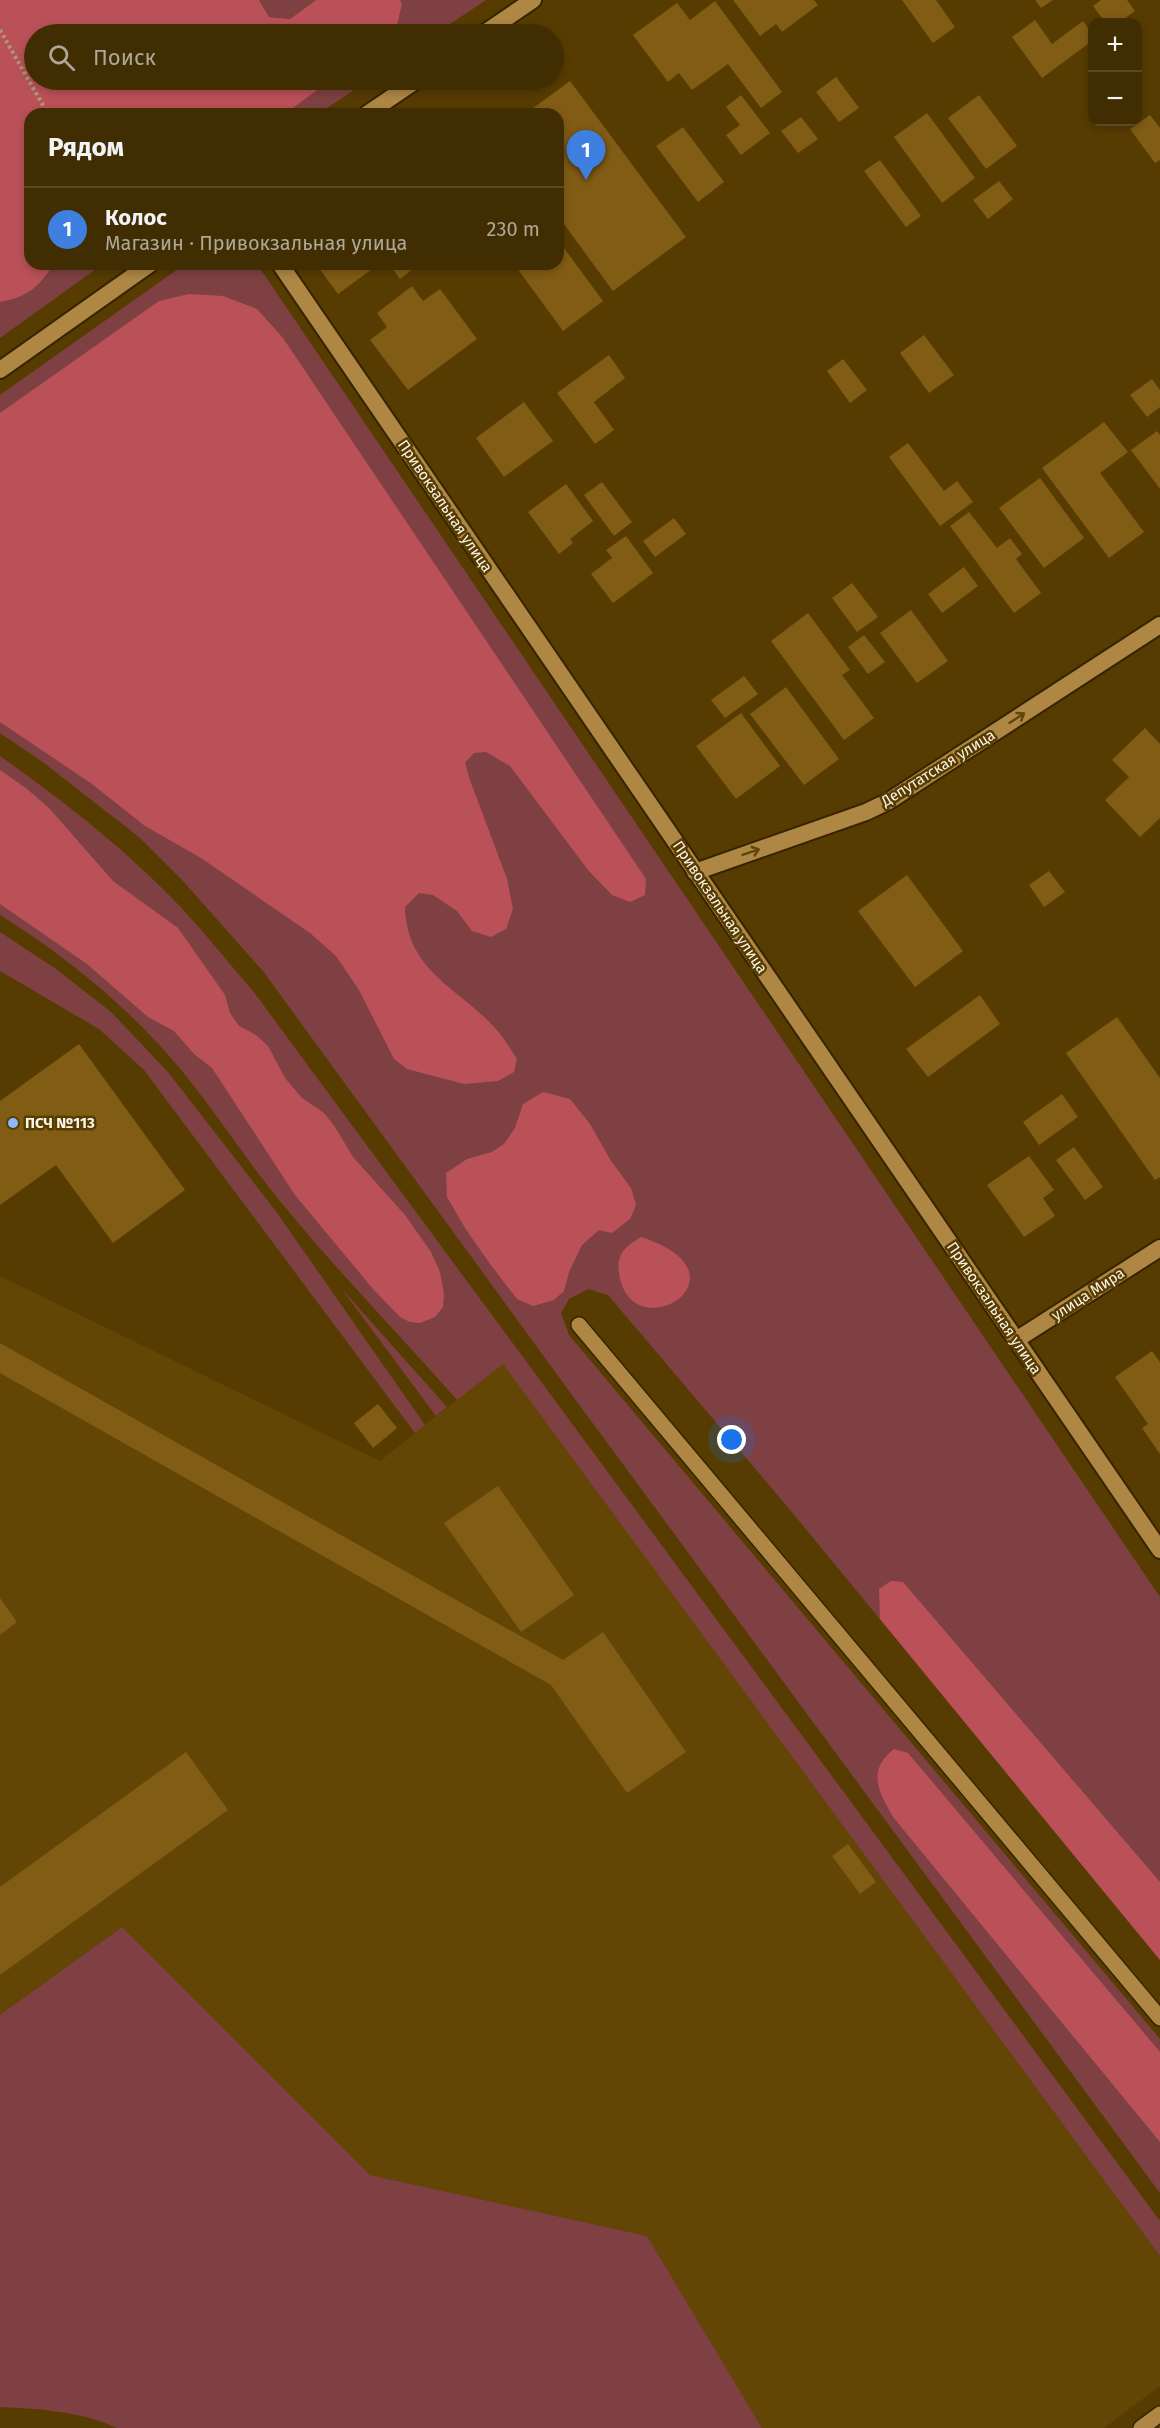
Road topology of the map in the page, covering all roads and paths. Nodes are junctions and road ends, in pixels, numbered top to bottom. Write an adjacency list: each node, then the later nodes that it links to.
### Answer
1 (533, 0): 2 (street)
2 (498, 24)
3 (0, 30): 4 (path)
4 (24, 72)
5 (34, 90): 7 (path)
6 (402, 90): 8 (street)
7 (45, 108)
8 (376, 108)
9 (142, 270): 11 (street)
10 (284, 270): 13 (street, Привокзальная улица)
11 (0, 370)
12 (1160, 625): 13 (street, Депутатская улица, one-way to 12)
13 (695, 872): 16 (street, Привокзальная улица)
14 (1160, 1248): 16 (street, улица Мира)
15 (579, 1324): 18 (lane)
16 (1016, 1340): 17 (street, Привокзальная улица)
17 (1160, 1550)
18 (1160, 2018)
19 (1160, 2414): 20 (lane)
20 (1141, 2428)

